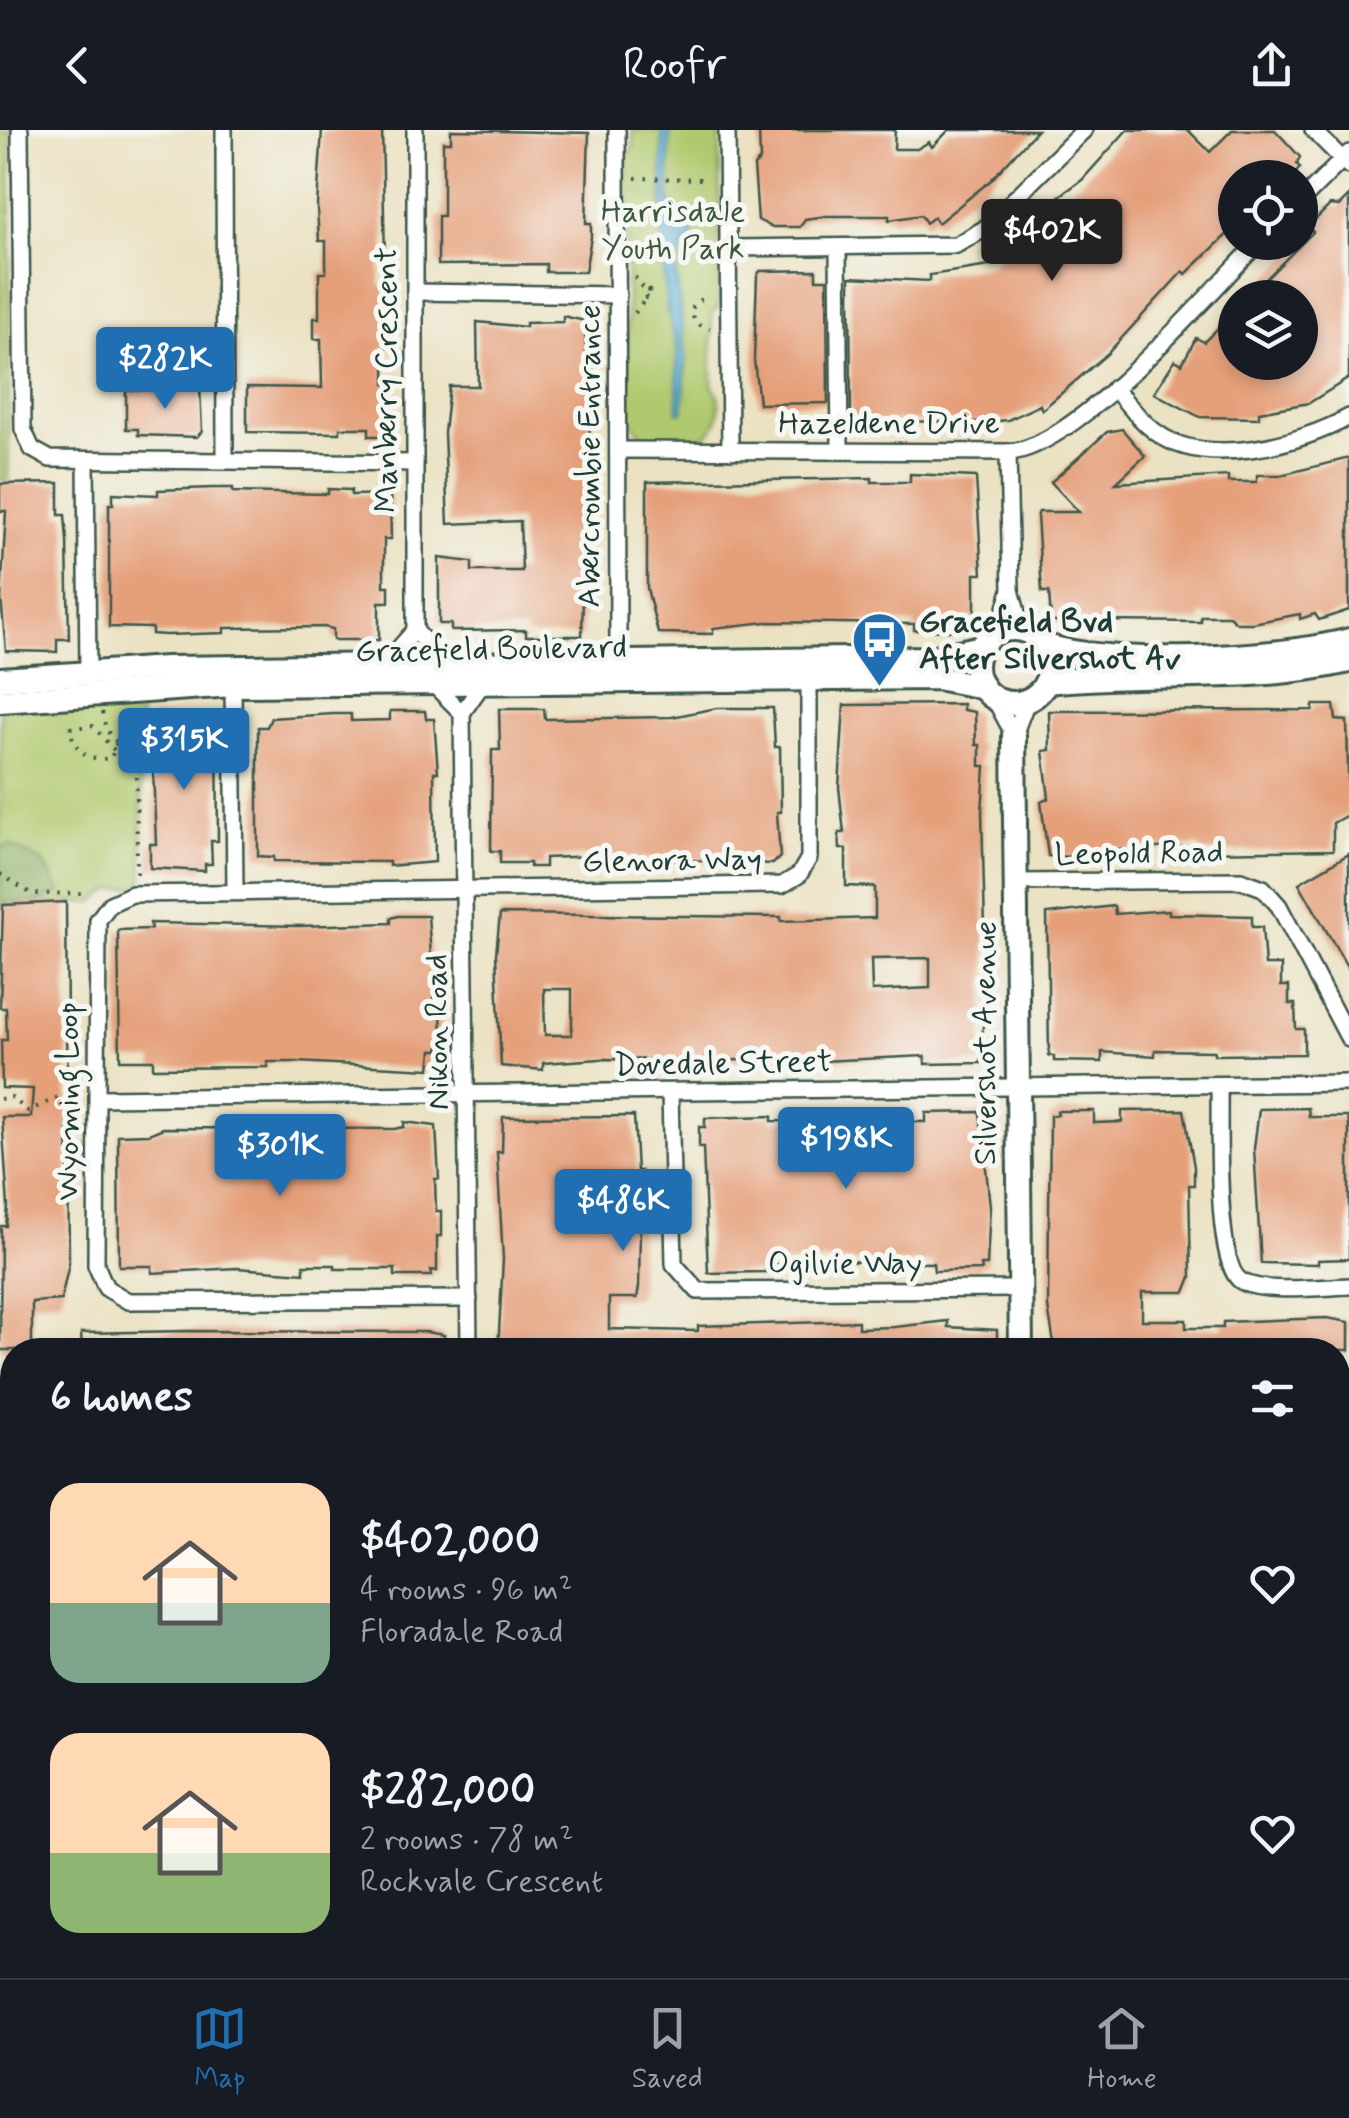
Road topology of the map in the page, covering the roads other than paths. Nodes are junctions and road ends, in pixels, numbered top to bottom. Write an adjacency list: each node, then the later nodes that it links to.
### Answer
1 (20, 130): 21 (street)
2 (224, 130): 22 (street)
3 (414, 130): 13 (street, Manberry Crescent)
4 (617, 130): 14 (street, Abercrombie Entrance)
5 (727, 130): 10 (street)
6 (1084, 130): 11 (street)
7 (1313, 130): 8 (street)
8 (1347, 160): 9 (street)
9 (1318, 186)
10 (728, 248): 11 (street); 18 (street)
11 (838, 248): 19 (street)
12 (1242, 260): 15 (street, Hazeldene Drive)
13 (415, 292): 14 (street); 23 (street, Manberry Crescent)
14 (618, 296): 17 (street, Abercrombie Entrance)
15 (1114, 388): 16 (street); 20 (street, Hazeldene Drive)
16 (1349, 417)
17 (618, 450): 18 (street, Hazeldene Drive); 29 (street, Abercrombie Entrance)
18 (730, 450): 19 (street, Hazeldene Drive)
19 (840, 451): 20 (street, Hazeldene Drive)
20 (1008, 452): 25 (street)
21 (86, 460): 22 (street); 31 (street)
22 (225, 460): 23 (street)
23 (415, 463): 24 (street, Manberry Crescent)
24 (415, 630): 30 (street); 32 (street)
25 (1001, 637): 27 (street); 29 (street, Gracefield Boulevard); 38 (street)
26 (1349, 640): 27 (street)
27 (1043, 645): 35 (street)
28 (1349, 660): 35 (street)
29 (618, 662): 32 (street, Gracefield Boulevard)
30 (386, 663): 31 (street, Gracefield Boulevard); 32 (street, Gracefield Boulevard)
31 (88, 674): 33 (street, Gracefield Boulevard)
32 (438, 674): 36 (street, Gracefield Boulevard); 37 (street, Gracefield Boulevard); 41 (street)
33 (0, 679)
34 (809, 679): 36 (street, Gracefield Boulevard); 38 (street, Gracefield Boulevard); 45 (street, Glenora Way)
35 (1046, 682): 39 (street)
36 (483, 684): 41 (street)
37 (234, 685): 40 (street, Gracefield Boulevard); 44 (street)
38 (989, 692): 39 (street); 42 (street, Silvershot Avenue)
39 (1027, 700): 42 (street, Silvershot Avenue)
40 (0, 702)
41 (462, 713): 45 (street, Nikon Road)
42 (1014, 735): 43 (street, Silvershot Avenue)
43 (1018, 882): 46 (street, Leopold Road); 49 (street, Silvershot Avenue)
44 (236, 892): 45 (street, Wyoming Loop); 52 (street, Wyoming Loop)
45 (464, 892): 51 (street, Nikon Road)
46 (1349, 1040)
47 (1349, 1083): 48 (street, Dovedale Street)
48 (1219, 1085): 49 (street, Dovedale Street); 53 (street)
49 (1018, 1087): 50 (street, Dovedale Street); 54 (street, Silvershot Avenue)
50 (670, 1092): 51 (street, Dovedale Street); 54 (street, Ogilvie Way)
51 (466, 1095): 52 (street, Dovedale Street); 55 (street, Nikon Road)
52 (98, 1098): 55 (street, Wyoming Loop)
53 (1349, 1286)
54 (1021, 1289): 57 (street, Silvershot Avenue)
55 (469, 1300): 56 (street, Nikon Road)
56 (469, 1338)
57 (1021, 1338)

